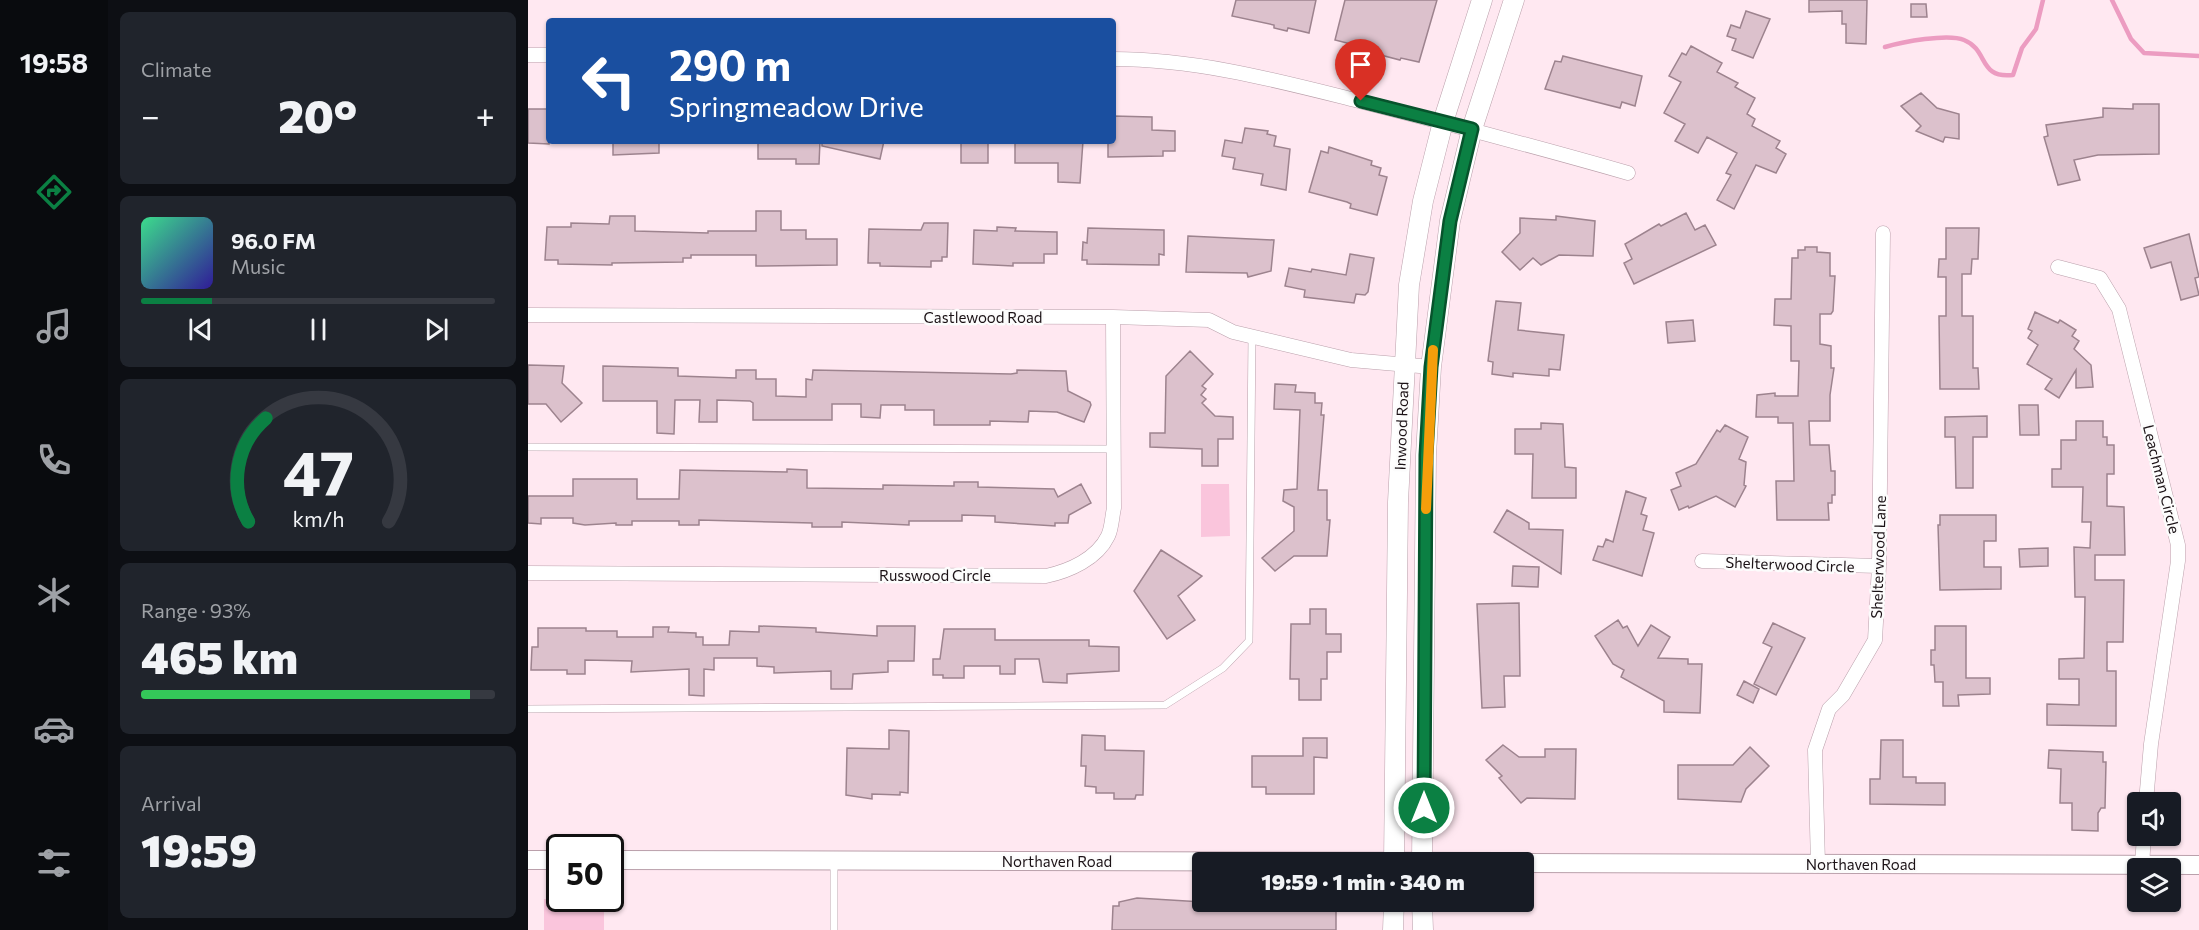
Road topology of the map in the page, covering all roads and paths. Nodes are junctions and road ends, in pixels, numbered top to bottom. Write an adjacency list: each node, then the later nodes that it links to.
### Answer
1 (1482, 0): 6 (main road, Inwood Road)
2 (1514, 0): 7 (main road, Inwood Road)
3 (528, 55): 4 (street)
4 (546, 55)
5 (1116, 59): 6 (street)
6 (1443, 122): 7 (street); 14 (main road, Inwood Road)
7 (1472, 129): 8 (street); 15 (main road, Inwood Road)
8 (1628, 173)
9 (1883, 233): 19 (street, Shelterwood Lane)
10 (2058, 267): 22 (street, Leachman Circle)
11 (528, 315): 12 (street, Castlewood Road)
12 (1113, 317): 13 (street, Castlewood Road); 17 (street, Russwood Circle)
13 (1252, 336): 14 (street, Castlewood Road); 21 (lane)
14 (1403, 364): 15 (street, Castlewood Road); 23 (main road, Inwood Road)
15 (1431, 367): 24 (main road, Inwood Road)
16 (528, 447): 17 (lane)
17 (1113, 449): 20 (street, Russwood Circle)
18 (1702, 561): 19 (street, Shelterwood Circle)
19 (1878, 566): 31 (street, Shelterwood Lane)
20 (528, 573)
21 (528, 709)
22 (2147, 792)
23 (1394, 852)
24 (1422, 852)
25 (528, 860): 26 (street)
26 (546, 860)
27 (624, 860): 28 (street, Northaven Road)
28 (834, 861): 29 (street, Northaven Road); 37 (lane)
29 (1192, 862)
30 (1534, 863): 31 (street, Northaven Road)
31 (1818, 864): 32 (street, Northaven Road)
32 (2127, 865)
33 (2181, 865): 34 (street, Northaven Road)
34 (2199, 865)
35 (1394, 912): 38 (main road)
36 (1422, 912): 39 (main road)
37 (834, 930)
38 (1394, 930)
39 (1423, 930)

